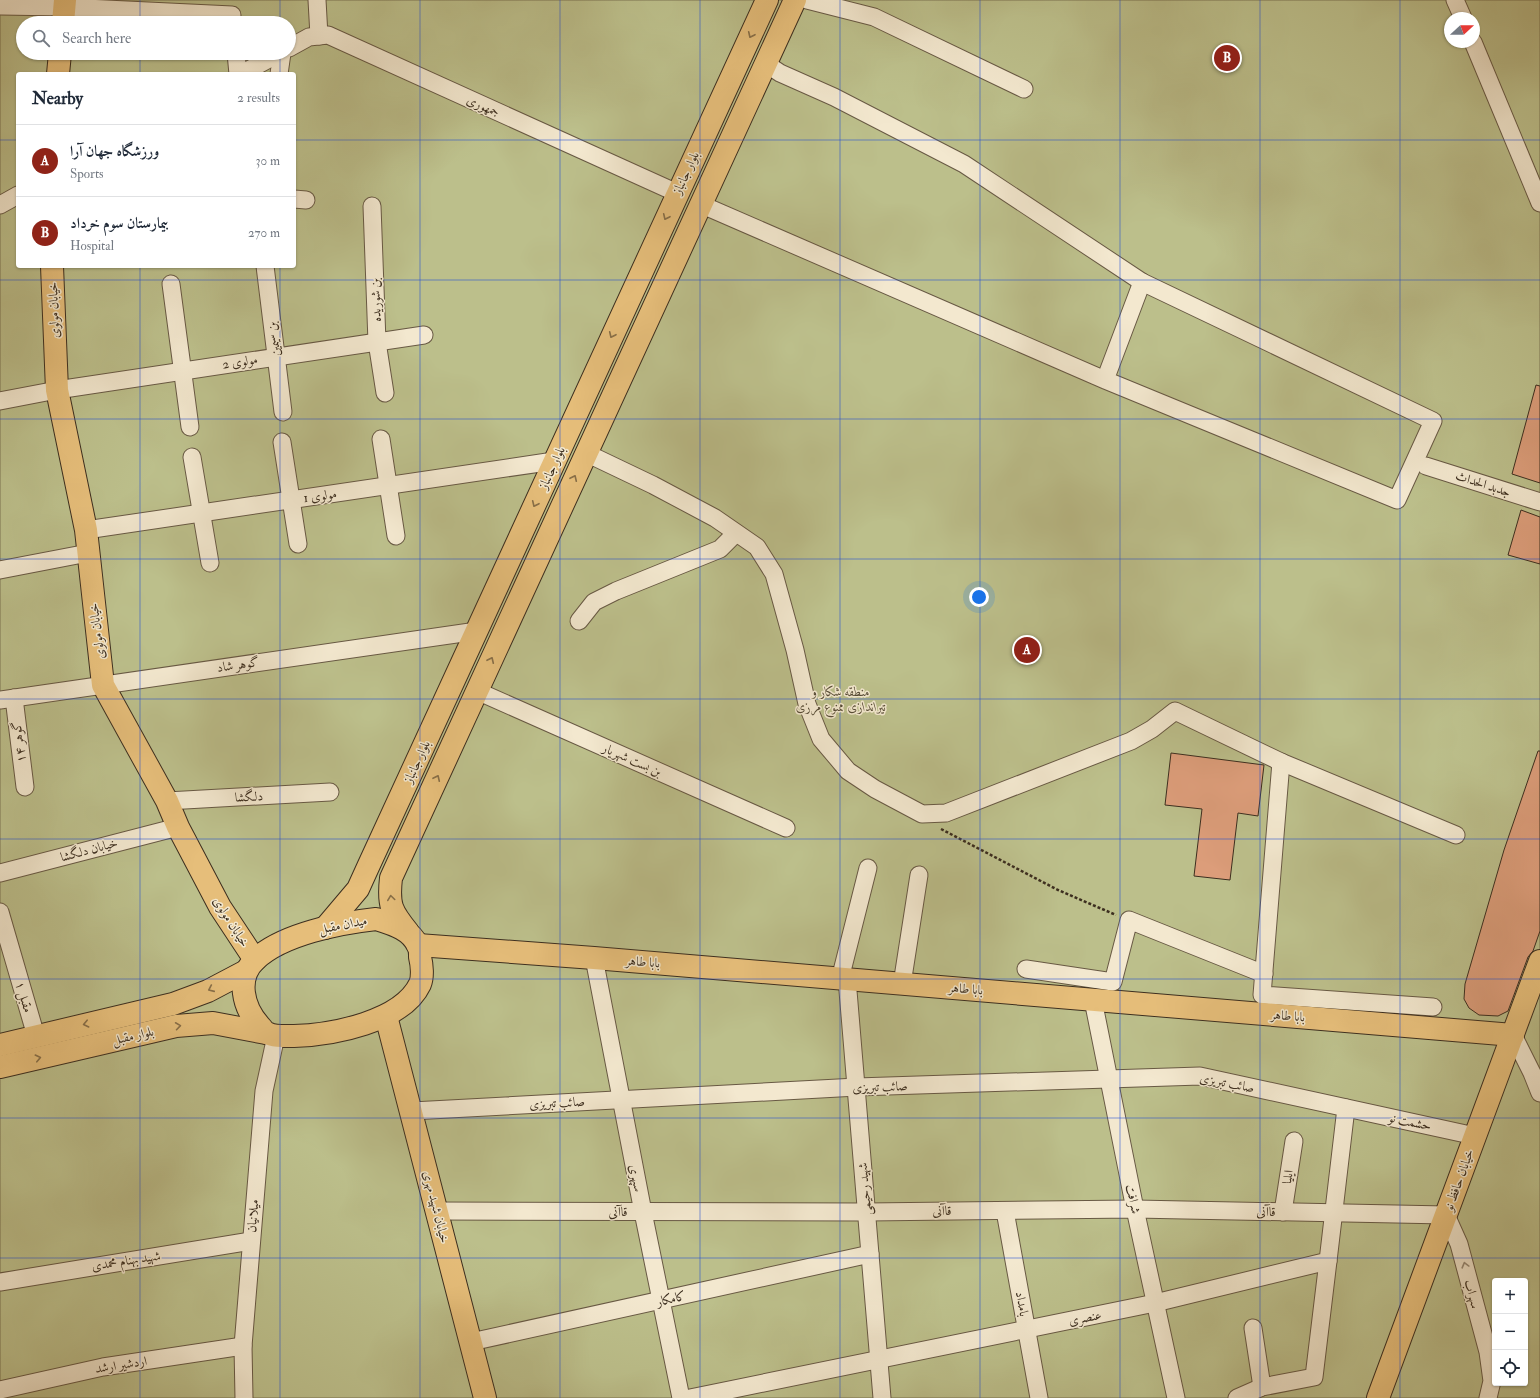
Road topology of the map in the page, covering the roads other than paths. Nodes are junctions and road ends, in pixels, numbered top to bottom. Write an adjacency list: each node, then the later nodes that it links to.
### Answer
1 (317, 0): 10 (street)
2 (767, 0): 23 (main road, بلوار جانباز, one-way to 23)
3 (795, 0): 17 (main road, بلوار جانباز)
4 (807, 0): 22 (street)
5 (1455, 0): 8 (street)
6 (0, 6): 7 (street)
7 (64, 10): 9 (street)
8 (1460, 12)
9 (231, 13)
10 (319, 36): 11 (street, جمهوری); 23 (street, جمهوری)
11 (296, 44)
12 (1475, 48): 25 (street)
13 (59, 60): 18 (main road)
14 (237, 60): 19 (street)
15 (268, 60): 20 (street)
16 (280, 60): 21 (street)
17 (766, 63): 26 (main road, بلوار جانباز); 31 (street)
18 (58, 72)
19 (238, 72)
20 (245, 72)
21 (279, 72)
22 (1024, 89)
23 (677, 193): 26 (main road); 47 (main road, بلوار جانباز, one-way to 47)
24 (16, 196): 27 (street)
25 (1540, 203)
26 (700, 204): 37 (street); 45 (main road, بلوار جانباز)
27 (0, 205)
28 (372, 206): 34 (street, بن شوریده)
29 (52, 268): 38 (main road, خیابان مولوی)
30 (265, 268): 35 (street, بن سیمین)
31 (1142, 282): 37 (street); 37 (street)
32 (171, 284): 36 (street)
33 (424, 335): 34 (street, مولوی 2)
34 (377, 342): 35 (street, مولوی 2); 39 (street, بن شوریده)
35 (276, 357): 36 (street, مولوی 2); 41 (street, بن سیمین)
36 (182, 371): 38 (street, مولوی 2); 42 (street)
37 (1105, 380)
38 (57, 390): 40 (street, مولوی 2); 53 (main road, خیابان مولوی)
39 (385, 393)
40 (0, 401)
41 (283, 412)
42 (190, 427)
43 (381, 439): 49 (street)
44 (282, 442): 50 (street)
45 (586, 453): 54 (street); 63 (main road, بلوار جانباز, one-way to 45)
46 (192, 458): 52 (street)
47 (554, 461): 49 (street, مولوی 1); 61 (main road, بلوار جانباز, one-way to 61)
48 (1426, 466): 51 (street, جدبد الحداث)
49 (388, 486): 50 (street, مولوی 1); 55 (street)
50 (290, 500): 52 (street, مولوی 1); 56 (street)
51 (1540, 502)
52 (202, 513): 53 (street, مولوی 1); 58 (street)
53 (86, 530): 57 (main road, خیابان مولوی)
54 (736, 532): 60 (street); 65 (street)
55 (396, 536)
56 (298, 544)
57 (88, 553): 59 (street); 62 (main road, خیابان مولوی)
58 (210, 563)
59 (0, 570)
60 (579, 621)
61 (477, 631): 62 (street, گوهر شاد); 76 (main road, بلوار جانباز)
62 (103, 685): 64 (street, گوهر شاد); 68 (main road, خیابان مولوی)
63 (477, 691): 70 (street, بن بست شهریار); 77 (main road, بلوار جانباز, one-way to 63)
64 (7, 699): 66 (street, گوهر ۱۴)
65 (1281, 762): 71 (street); 83 (street)
66 (25, 787)
67 (330, 792): 68 (street, دلگشا)
68 (167, 801): 69 (main road, خیابان مولوی)
69 (178, 827): 73 (street, خیابان دلگشا); 81 (main road, خیابان مولوی)
70 (786, 828)
71 (1456, 835)
72 (868, 868): 84 (street, شهید رحیمی)
73 (0, 873)
74 (919, 876): 85 (street)
75 (0, 912): 78 (street, مقبل ۱)
76 (324, 928): 77 (main road, میدان مقبل); 81 (main road, میدان مقبل)
77 (413, 939): 79 (main road, بابا طاهر); 88 (main road)
78 (5, 948): 91 (street, مقبل ۱)
79 (594, 958): 84 (main road, بابا طاهر); 97 (street, سپهری)
80 (1540, 961): 90 (main road, خیابان حافظ نو)
81 (250, 966): 89 (main road); 91 (main road, بلوار مقبل, one-way to 91)
82 (1026, 970): 83 (street)
83 (1264, 974): 87 (street)
84 (844, 979): 85 (main road, بابا طاهر); 95 (street, شهید رحیمی)
85 (902, 984): 86 (main road, بابا طاهر)
86 (1093, 1000): 90 (main road, بابا طاهر); 94 (street, شرافت)
87 (1433, 1007)
88 (386, 1016): 89 (main road); 99 (main road, خیابان شهید مهری)
89 (271, 1034): 93 (main road, بلوار مقبل, one-way to 89); 110 (street, میلانیان)
90 (1513, 1035): 96 (street); 100 (main road, خیابان حافظ نو)
91 (36, 1036): 92 (main road, بلوار مقبل)
92 (0, 1045)
93 (0, 1067)
94 (1109, 1078): 95 (street, صائب تبریزی); 98 (street, صائب تبریزی); 102 (street, شرافت)
95 (856, 1087): 97 (street, صائب تبریزی); 106 (street, شهید رحیمی)
96 (1540, 1093)
97 (621, 1100): 99 (street, صائب تبریزی); 105 (street, سپهری)
98 (1346, 1108): 100 (street, حشمت نو); 108 (street)
99 (412, 1111): 103 (main road, خیابان شهید مهری)
100 (1475, 1136): 109 (main road, خیابان حافظ نو)
101 (1294, 1141): 107 (street, ایلیا)
102 (1135, 1209): 104 (street, قاآنی); 107 (street, قاآنی); 115 (street, شرافت)
103 (438, 1211): 105 (street, قاآنی); 118 (main road, خیابان شهید مهری)
104 (1005, 1211): 106 (street, قاآنی); 117 (street, بامداد)
105 (643, 1212): 106 (street, قاآنی); 114 (street, سپهری)
106 (867, 1212): 111 (street, شهید رحیمی)
107 (1283, 1212): 108 (street, قاآنی)
108 (1333, 1213): 109 (street, قاآنی); 112 (street)
109 (1446, 1215): 131 (main road, خیابان حافظ نو); 132 (street, سهراب, one-way to 109)
110 (251, 1240): 113 (street, شهید بهنام محمدی); 119 (street, میلانیان)
111 (870, 1254): 114 (street, کامکار); 120 (street, شهید رحیمی)
112 (1328, 1261): 115 (street, عنصری); 121 (street)
113 (0, 1282)
114 (661, 1301): 118 (street, کامکار); 125 (street, سپهری)
115 (1155, 1304): 117 (street, عنصری); 129 (street, شرافت)
116 (1253, 1328): 121 (street)
117 (1026, 1329): 120 (street, عنصری); 128 (street, بامداد)
118 (471, 1342): 124 (main road, خیابان شهید مهری)
119 (244, 1346): 122 (street, اردشیر ارشد); 123 (street, میلانیان)
120 (879, 1359): 126 (street, عنصری); 127 (street, شهید رحیمی)
121 (1262, 1387): 130 (street)
122 (0, 1390)
123 (244, 1398)
124 (486, 1398)
125 (681, 1398)
126 (690, 1398)
127 (882, 1398)
128 (1039, 1398)
129 (1176, 1398)
130 (1237, 1398)
131 (1378, 1398)
132 (1488, 1398)

